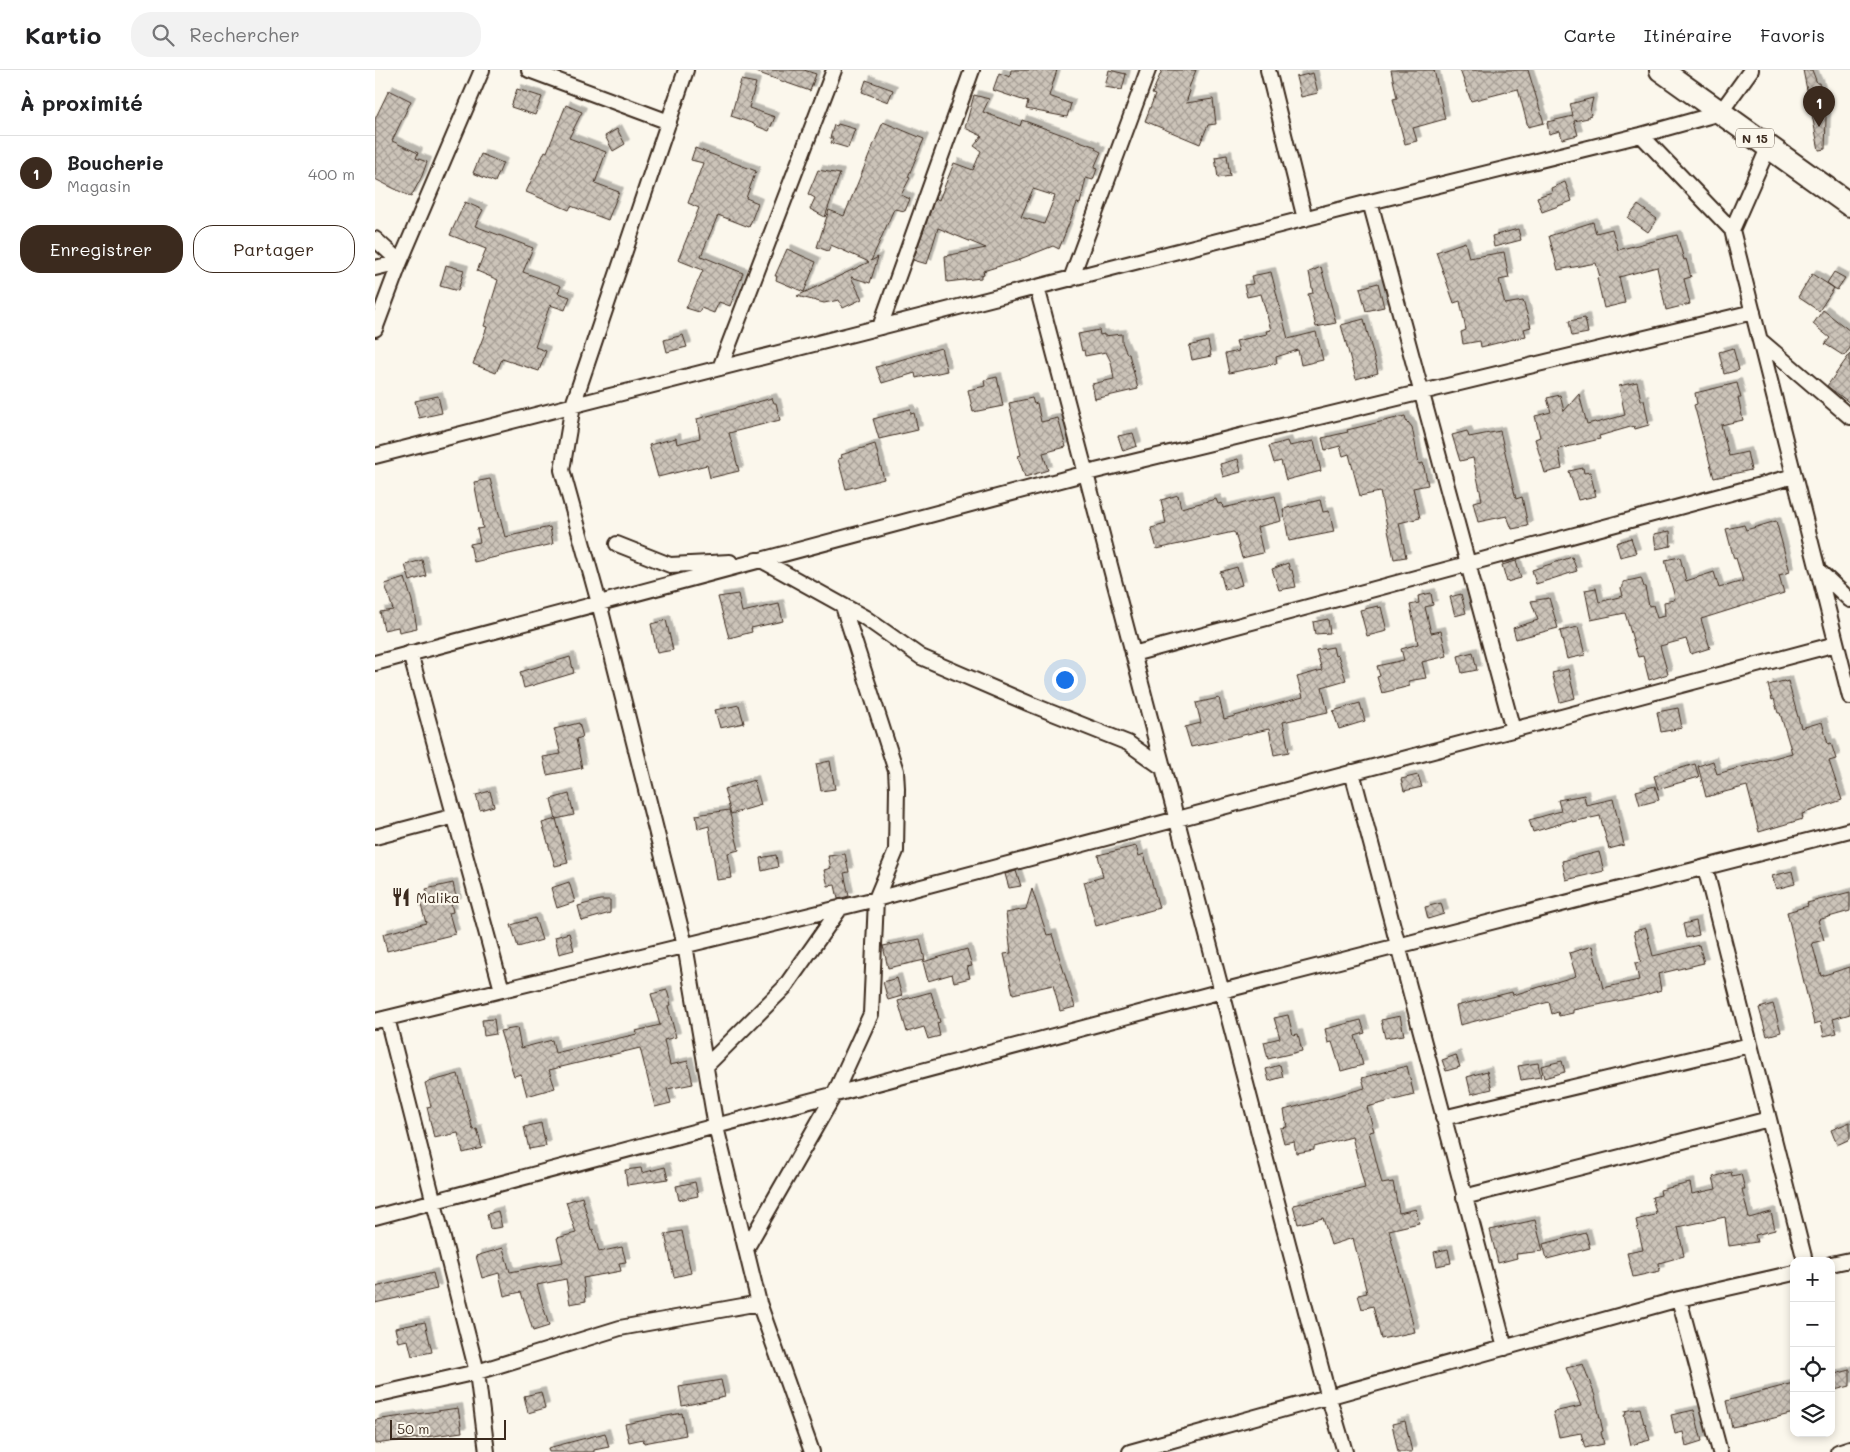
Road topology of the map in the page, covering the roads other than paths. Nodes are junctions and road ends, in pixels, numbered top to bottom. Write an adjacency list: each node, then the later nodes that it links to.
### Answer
1 (482, 70): 19 (street)
2 (529, 70): 11 (street)
3 (686, 70): 11 (street)
4 (834, 70): 27 (street)
5 (972, 70): 24 (street)
6 (1148, 70): 21 (street)
7 (1268, 70): 16 (street)
8 (1661, 70): 10 (main road, N 15)
9 (1751, 70): 10 (street)
10 (1720, 113): 12 (street); 13 (main road, N 15)
11 (669, 122): 29 (street)
12 (1641, 136): 14 (street); 17 (street)
13 (1768, 148): 15 (main road, N 15); 17 (street)
14 (1371, 202): 16 (street); 28 (street)
15 (1850, 205)
16 (1305, 219): 21 (street)
17 (1732, 230): 23 (street)
18 (375, 239): 19 (street)
19 (400, 262): 20 (street); 25 (street)
20 (375, 268)
21 (1071, 279): 22 (street)
22 (1037, 287): 24 (street); 32 (street)
23 (1753, 312): 26 (street); 28 (street)
24 (880, 328): 27 (street)
25 (375, 329)
26 (1760, 340): 30 (street); 33 (street)
27 (720, 368): 29 (street)
28 (1422, 392): 32 (street); 36 (street)
29 (573, 406): 31 (street); 39 (street)
30 (1850, 417)
31 (375, 456)
32 (1087, 473): 35 (street); 43 (street)
33 (1794, 476): 36 (street); 37 (street)
34 (617, 544): 35 (street)
35 (761, 560): 39 (street); 40 (street)
36 (1468, 563): 43 (street); 46 (street)
37 (1818, 570): 38 (street); 41 (street)
38 (1850, 600)
39 (599, 603): 42 (street); 56 (street)
40 (843, 606): 47 (street); 54 (street)
41 (1837, 644): 45 (street); 46 (street)
42 (410, 653): 44 (street); 49 (street)
43 (1133, 654): 47 (street)
44 (375, 662)
45 (1850, 697)
46 (1513, 730): 48 (street)
47 (1163, 768): 50 (street)
48 (1352, 772): 50 (street); 57 (street)
49 (455, 816): 52 (street); 58 (street)
50 (1176, 819): 54 (street); 59 (street)
51 (1850, 830): 53 (street)
52 (375, 838)
53 (1705, 867): 57 (street); 61 (street)
54 (876, 898): 55 (street); 63 (street)
55 (841, 907): 56 (street); 62 (street)
56 (685, 945): 58 (street); 62 (street)
57 (1398, 946): 59 (street); 64 (street)
58 (503, 990): 60 (street)
59 (1222, 991): 63 (street); 80 (street)
60 (381, 1019): 68 (street)
61 (1750, 1045): 64 (street); 65 (street)
62 (706, 1066): 66 (street)
63 (834, 1095): 66 (street); 70 (street)
64 (1443, 1118): 67 (street)
65 (1769, 1119): 67 (street); 71 (street)
66 (716, 1127): 68 (street); 70 (street)
67 (1464, 1197): 77 (street)
68 (433, 1202): 69 (street); 78 (street)
69 (375, 1218)
70 (745, 1249): 76 (street)
71 (1804, 1257)
72 (1850, 1260): 73 (street)
73 (1835, 1263)
74 (1790, 1274): 75 (street)
75 (1679, 1299): 77 (street); 86 (street)
76 (759, 1303): 78 (street); 83 (street)
77 (1505, 1348): 80 (street)
78 (477, 1372): 79 (street); 82 (street)
79 (375, 1394)
80 (1329, 1398): 84 (street); 85 (street)
81 (1850, 1448): 87 (street)
82 (487, 1452)
83 (812, 1452)
84 (1130, 1452)
85 (1345, 1452)
86 (1720, 1452)
87 (1838, 1452)

